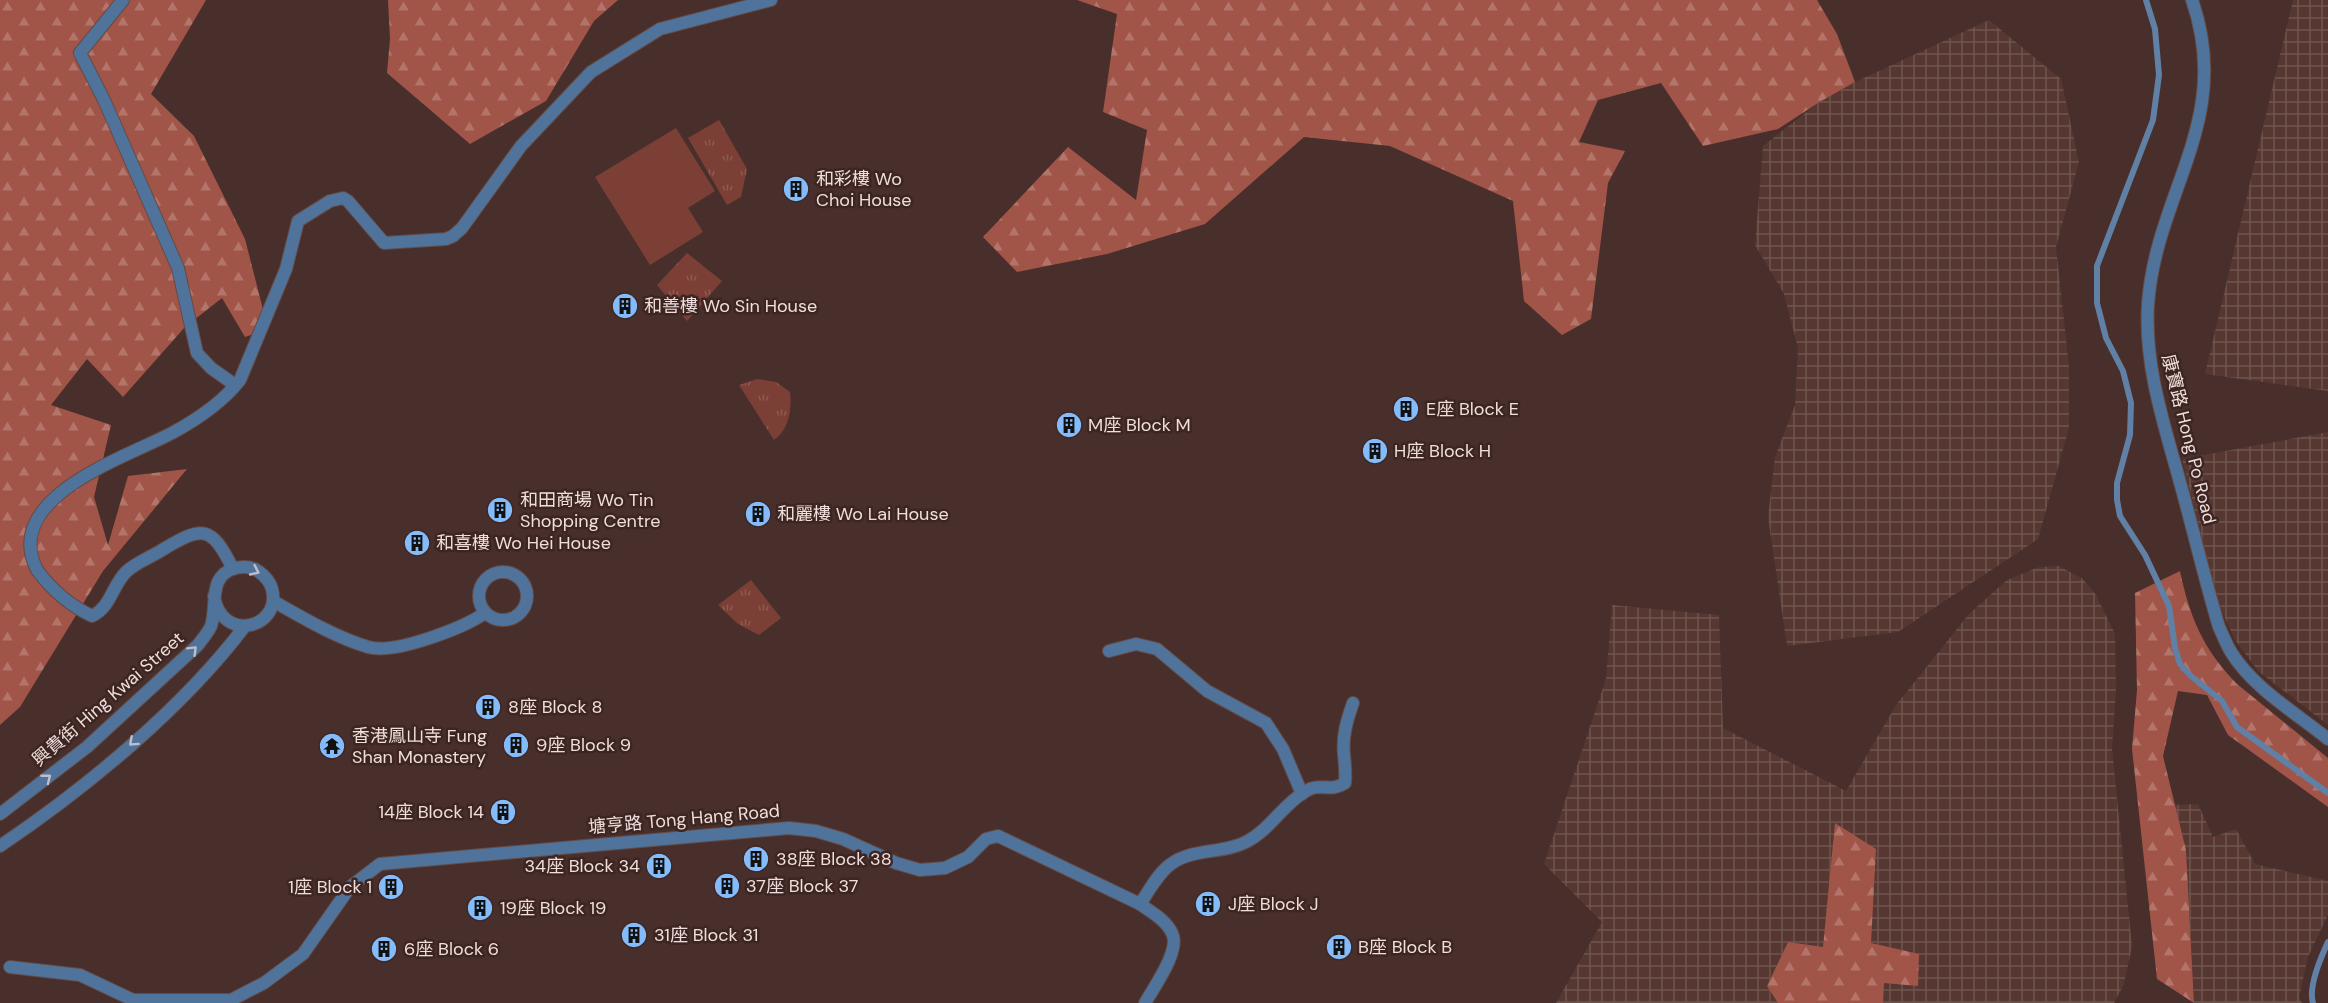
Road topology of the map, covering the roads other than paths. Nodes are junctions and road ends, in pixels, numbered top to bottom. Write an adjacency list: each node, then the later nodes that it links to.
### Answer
1 (123, 0): 4 (street)
2 (771, 0): 4 (street)
3 (2192, 0): 12 (street, 康寶路 Hong Po Road)
4 (235, 385): 5 (street)
5 (233, 569): 6 (street, 興貴街 Hing Kwai Street); 7 (street, one-way to 7)
6 (214, 596): 9 (street); 14 (street, 興貴街 Hing Kwai Street, one-way to 6)
7 (273, 601): 8 (street); 9 (street)
8 (485, 613): 8 (street)
9 (245, 626): 15 (street, one-way to 15)
10 (1109, 651): 13 (street)
11 (1353, 703): 13 (street)
12 (2328, 739)
13 (1302, 794): 16 (street)
14 (0, 813)
15 (0, 846)
16 (1140, 904): 19 (street, 塘亨路 Tong Hang Road); 20 (street, 塘亨路 Tong Hang Road)
17 (10, 967): 18 (street, 塘亨路 Tong Hang Road)
18 (133, 1001): 19 (street, 塘亨路 Tong Hang Road)
19 (232, 1001)
20 (1145, 1003)

